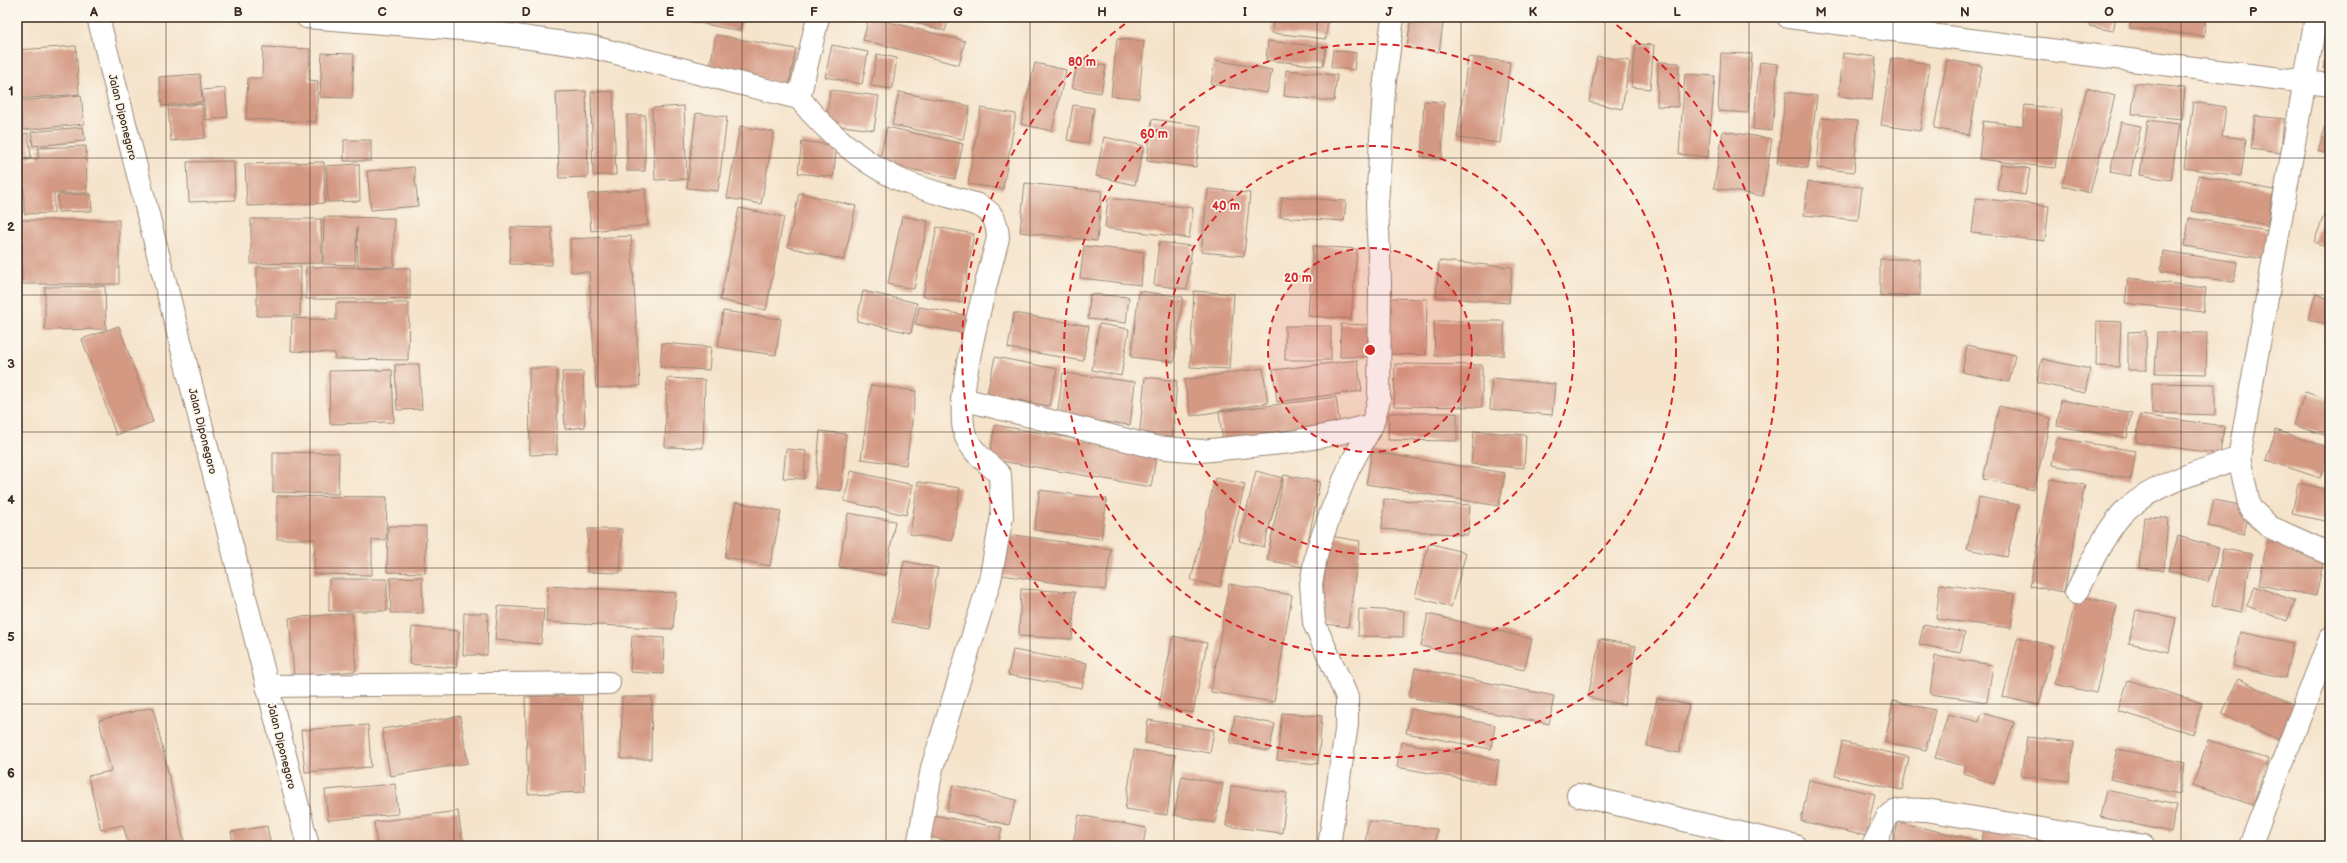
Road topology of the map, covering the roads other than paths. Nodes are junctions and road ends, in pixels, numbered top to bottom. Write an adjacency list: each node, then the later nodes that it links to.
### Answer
1 (98, 17): 17 (street, Jalan Diponegoro)
2 (307, 17): 9 (street)
3 (818, 17): 9 (street)
4 (1393, 17): 11 (street)
5 (1788, 17): 7 (street)
6 (2316, 17): 7 (street)
7 (2306, 82): 8 (street); 12 (street)
8 (2330, 85)
9 (799, 98): 10 (street)
10 (962, 399): 11 (street); 20 (street)
11 (1372, 425): 21 (street)
12 (2239, 458): 13 (street); 14 (street)
13 (2330, 554)
14 (2076, 593)
15 (2330, 639): 25 (street)
16 (609, 683): 17 (street)
17 (268, 686): 19 (street, Jalan Diponegoro)
18 (1578, 795): 22 (street)
19 (308, 846)
20 (918, 846)
21 (1328, 846)
22 (1795, 846)
23 (1873, 846): 24 (street)
24 (2144, 846)
25 (2250, 846)

